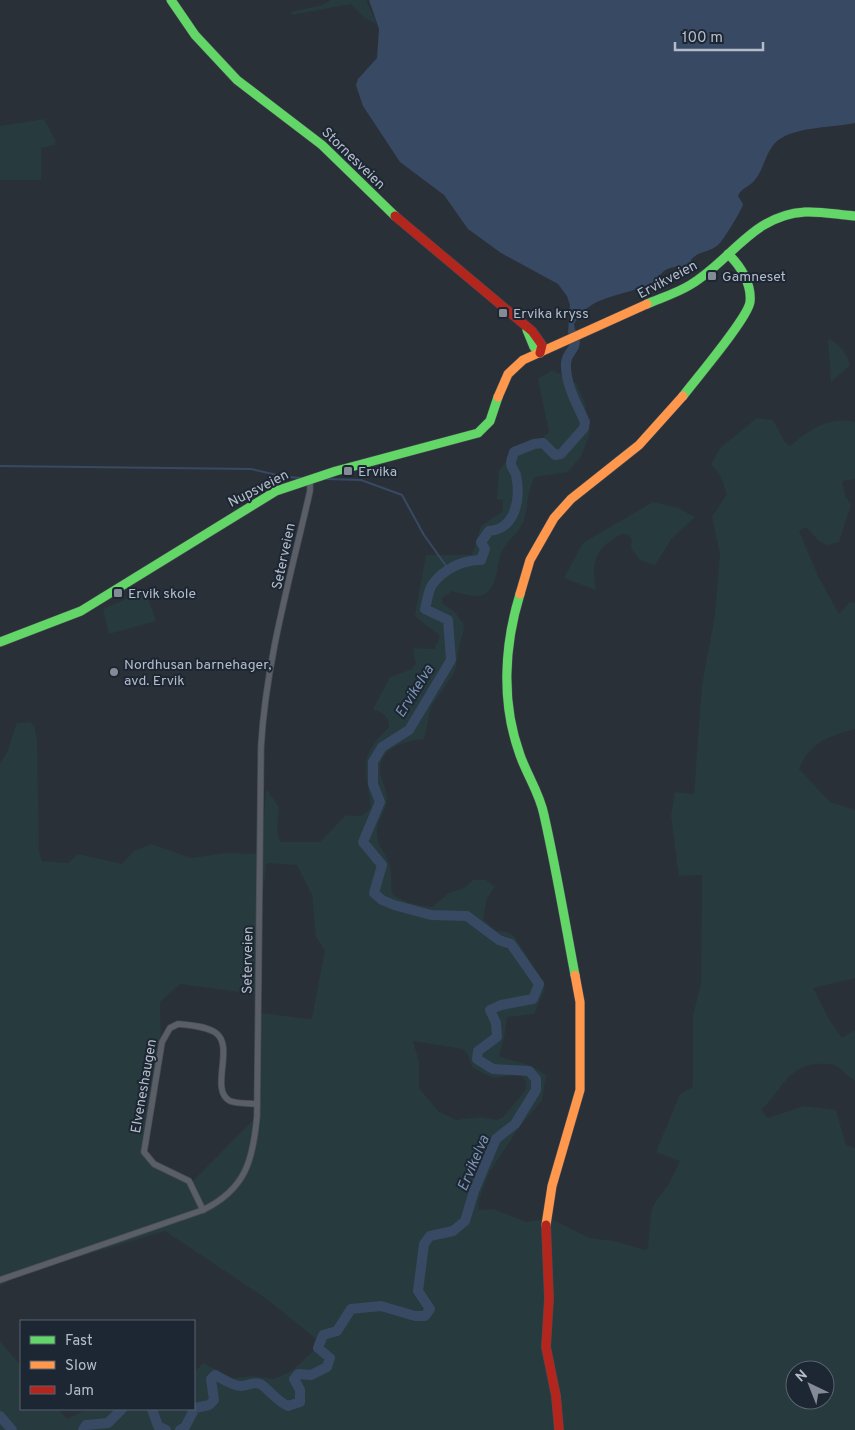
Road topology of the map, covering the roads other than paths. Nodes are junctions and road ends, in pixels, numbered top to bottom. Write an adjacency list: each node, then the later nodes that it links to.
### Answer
1 (171, 0): 4 (main road, Stornesveien)
2 (855, 216): 3 (main road, Ervikveien)
3 (728, 254): 4 (main road, Ervikveien); 10 (main road)
4 (540, 353): 5 (main road, Nupsveien)
5 (310, 479): 6 (main road, Nupsveien); 7 (street, Seterveien)
6 (0, 642)
7 (257, 1104): 8 (street, Seterveien); 8 (street, Elveneshaugen)
8 (203, 1210): 9 (street, Seterveien)
9 (0, 1280)
10 (559, 1430)

